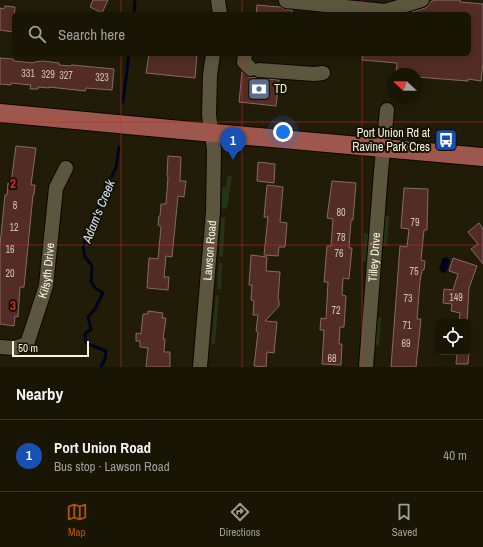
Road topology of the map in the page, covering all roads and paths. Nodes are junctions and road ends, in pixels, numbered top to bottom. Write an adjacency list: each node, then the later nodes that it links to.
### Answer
1 (218, 0): 4 (street)
2 (286, 0): 3 (street)
3 (422, 0)
4 (220, 12)
5 (214, 56): 10 (street, Lawson Road)
6 (245, 56): 7 (street)
7 (323, 73)
8 (387, 110): 11 (street, Tilley Drive)
9 (0, 113): 10 (main road)
10 (211, 133): 11 (main road); 15 (street, Lawson Road)
11 (383, 148): 12 (main road); 16 (street, Tilley Drive)
12 (483, 157)
13 (66, 168): 14 (street, Kilsyth Drive)
14 (0, 347)
15 (200, 367)
16 (366, 367)

